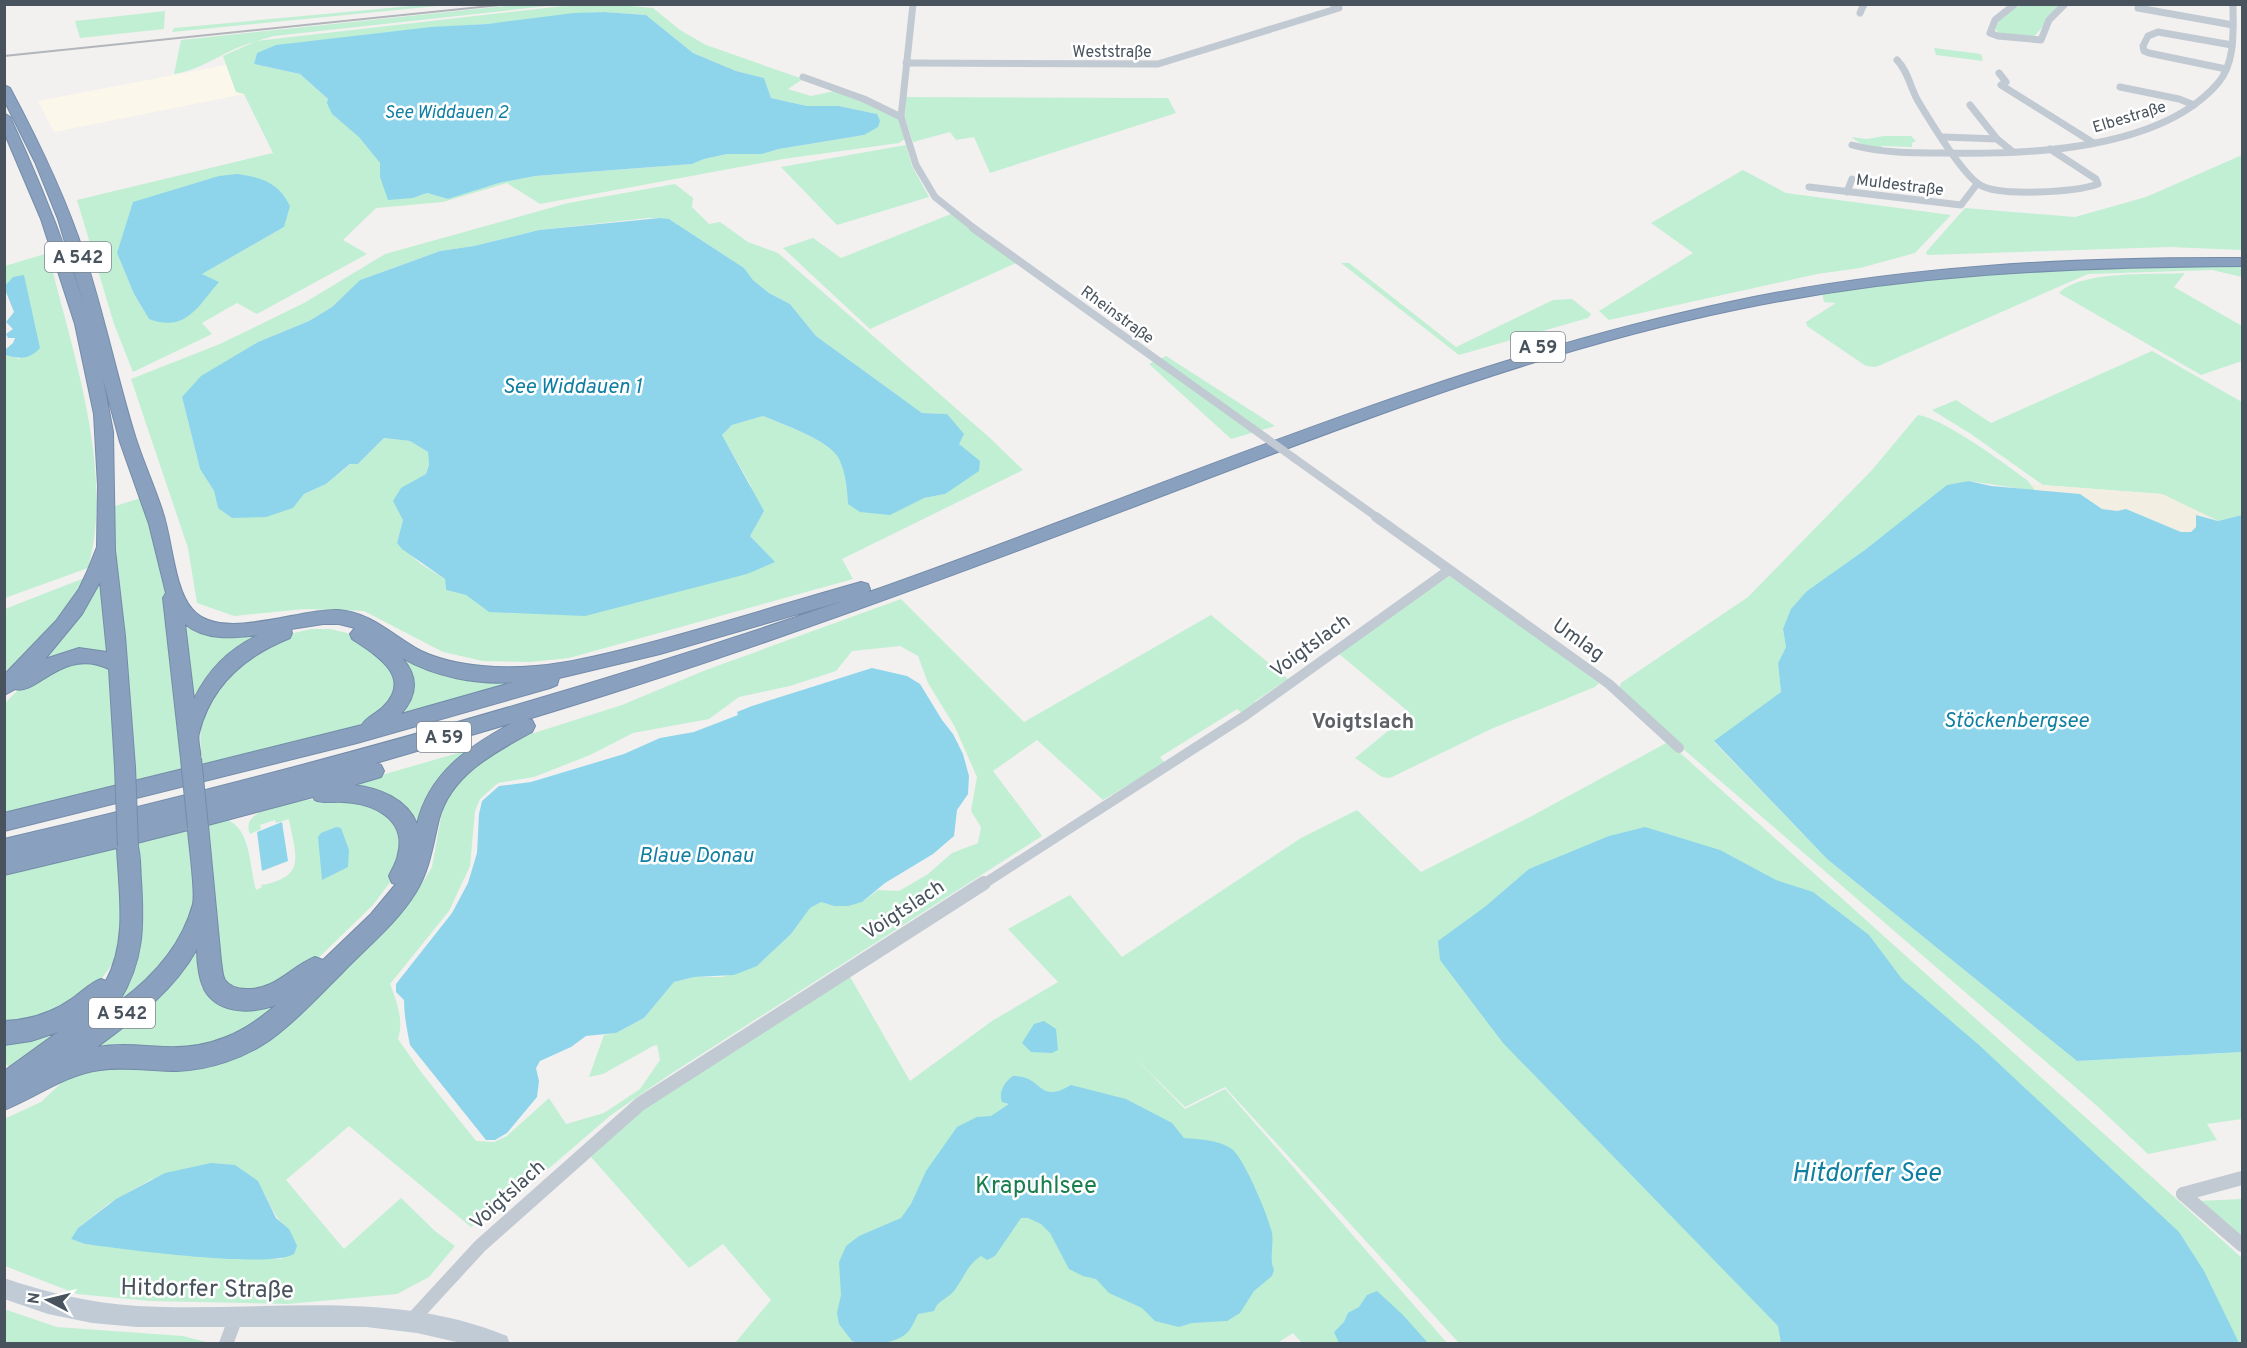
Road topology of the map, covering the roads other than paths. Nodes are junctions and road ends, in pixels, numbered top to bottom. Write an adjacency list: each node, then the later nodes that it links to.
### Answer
1 (913, 4): 14 (street, Rheinstraße)
2 (1333, 4): 14 (street, Weststraße)
3 (1864, 4): 8 (street)
4 (2015, 4): 5 (street)
5 (2065, 4)
6 (2233, 4): 9 (street, Elbestraße)
7 (2138, 8): 11 (street)
8 (1860, 13)
9 (2233, 15): 10 (street); 11 (street, Elbestraße)
10 (2242, 17)
11 (2233, 25): 12 (street, Elbestraße)
12 (2232, 45): 15 (street, Elbestraße); 15 (street)
13 (1897, 60): 26 (street, Muldestraße)
14 (906, 63): 20 (street, Rheinstraße)
15 (2226, 69): 22 (street, Elbestraße)
16 (1999, 73): 28 (street)
17 (803, 77): 23 (street)
18 (2120, 87): 22 (street)
19 (4, 88): 40 (highway, A 542)
20 (901, 105): 23 (street); 25 (street, Rheinstraße)
21 (1970, 105): 27 (street)
22 (2194, 105): 28 (street, Elbestraße)
23 (888, 109): 25 (street)
24 (4, 117): 39 (highway, A 542)
25 (901, 117): 41 (street, Rheinstraße, bridge)
26 (1944, 137): 27 (street); 32 (street, Muldestraße)
27 (1997, 139): 31 (street)
28 (2092, 142): 30 (street, Elbestraße)
29 (1852, 145): 32 (street, Elbestraße)
30 (2050, 149): 31 (street, Elbestraße); 34 (street)
31 (2013, 152): 32 (street, Elbestraße)
32 (1955, 153): 34 (street, Muldestraße)
33 (1852, 179): 36 (street)
34 (1977, 184): 36 (street, Muldestraße)
35 (1809, 187): 36 (street, Muldestraße)
36 (1847, 192)
37 (2242, 255): 42 (highway, A 59)
38 (2242, 262): 42 (highway, A 59)
39 (106, 541): 44 (highway, A 542); 45 (highway)
40 (169, 569): 43 (highway); 48 (highway, A 542)
41 (1449, 570): 50 (street, Umlag); 65 (street, Voigtslach)
42 (871, 592): 43 (highway); 47 (highway); 53 (highway, A 59); 54 (highway, A 59)
43 (615, 659): 49 (highway)
44 (117, 664): 46 (highway); 57 (highway, A 542, bridge)
45 (4, 687)
46 (4, 699)
47 (525, 726): 51 (highway); 60 (highway)
48 (189, 733): 49 (highway); 56 (highway, A 542, bridge)
49 (357, 735): 52 (highway)
50 (1679, 748)
51 (258, 804): 55 (highway); 56 (highway)
52 (4, 822)
53 (4, 836)
54 (4, 849)
55 (4, 866)
56 (204, 899): 60 (highway, A 542)
57 (127, 961): 58 (highway); 59 (highway, A 542)
58 (4, 1033)
59 (4, 1086)
60 (4, 1098)
61 (2242, 1178): 62 (street)
62 (2242, 1245)
63 (4, 1288): 64 (street, Hitdorfer Straße)
64 (236, 1317): 65 (street, Hitdorfer Straße); 66 (street)
65 (411, 1321): 67 (street, Hitdorfer Straße)
66 (226, 1344)
67 (499, 1344)

